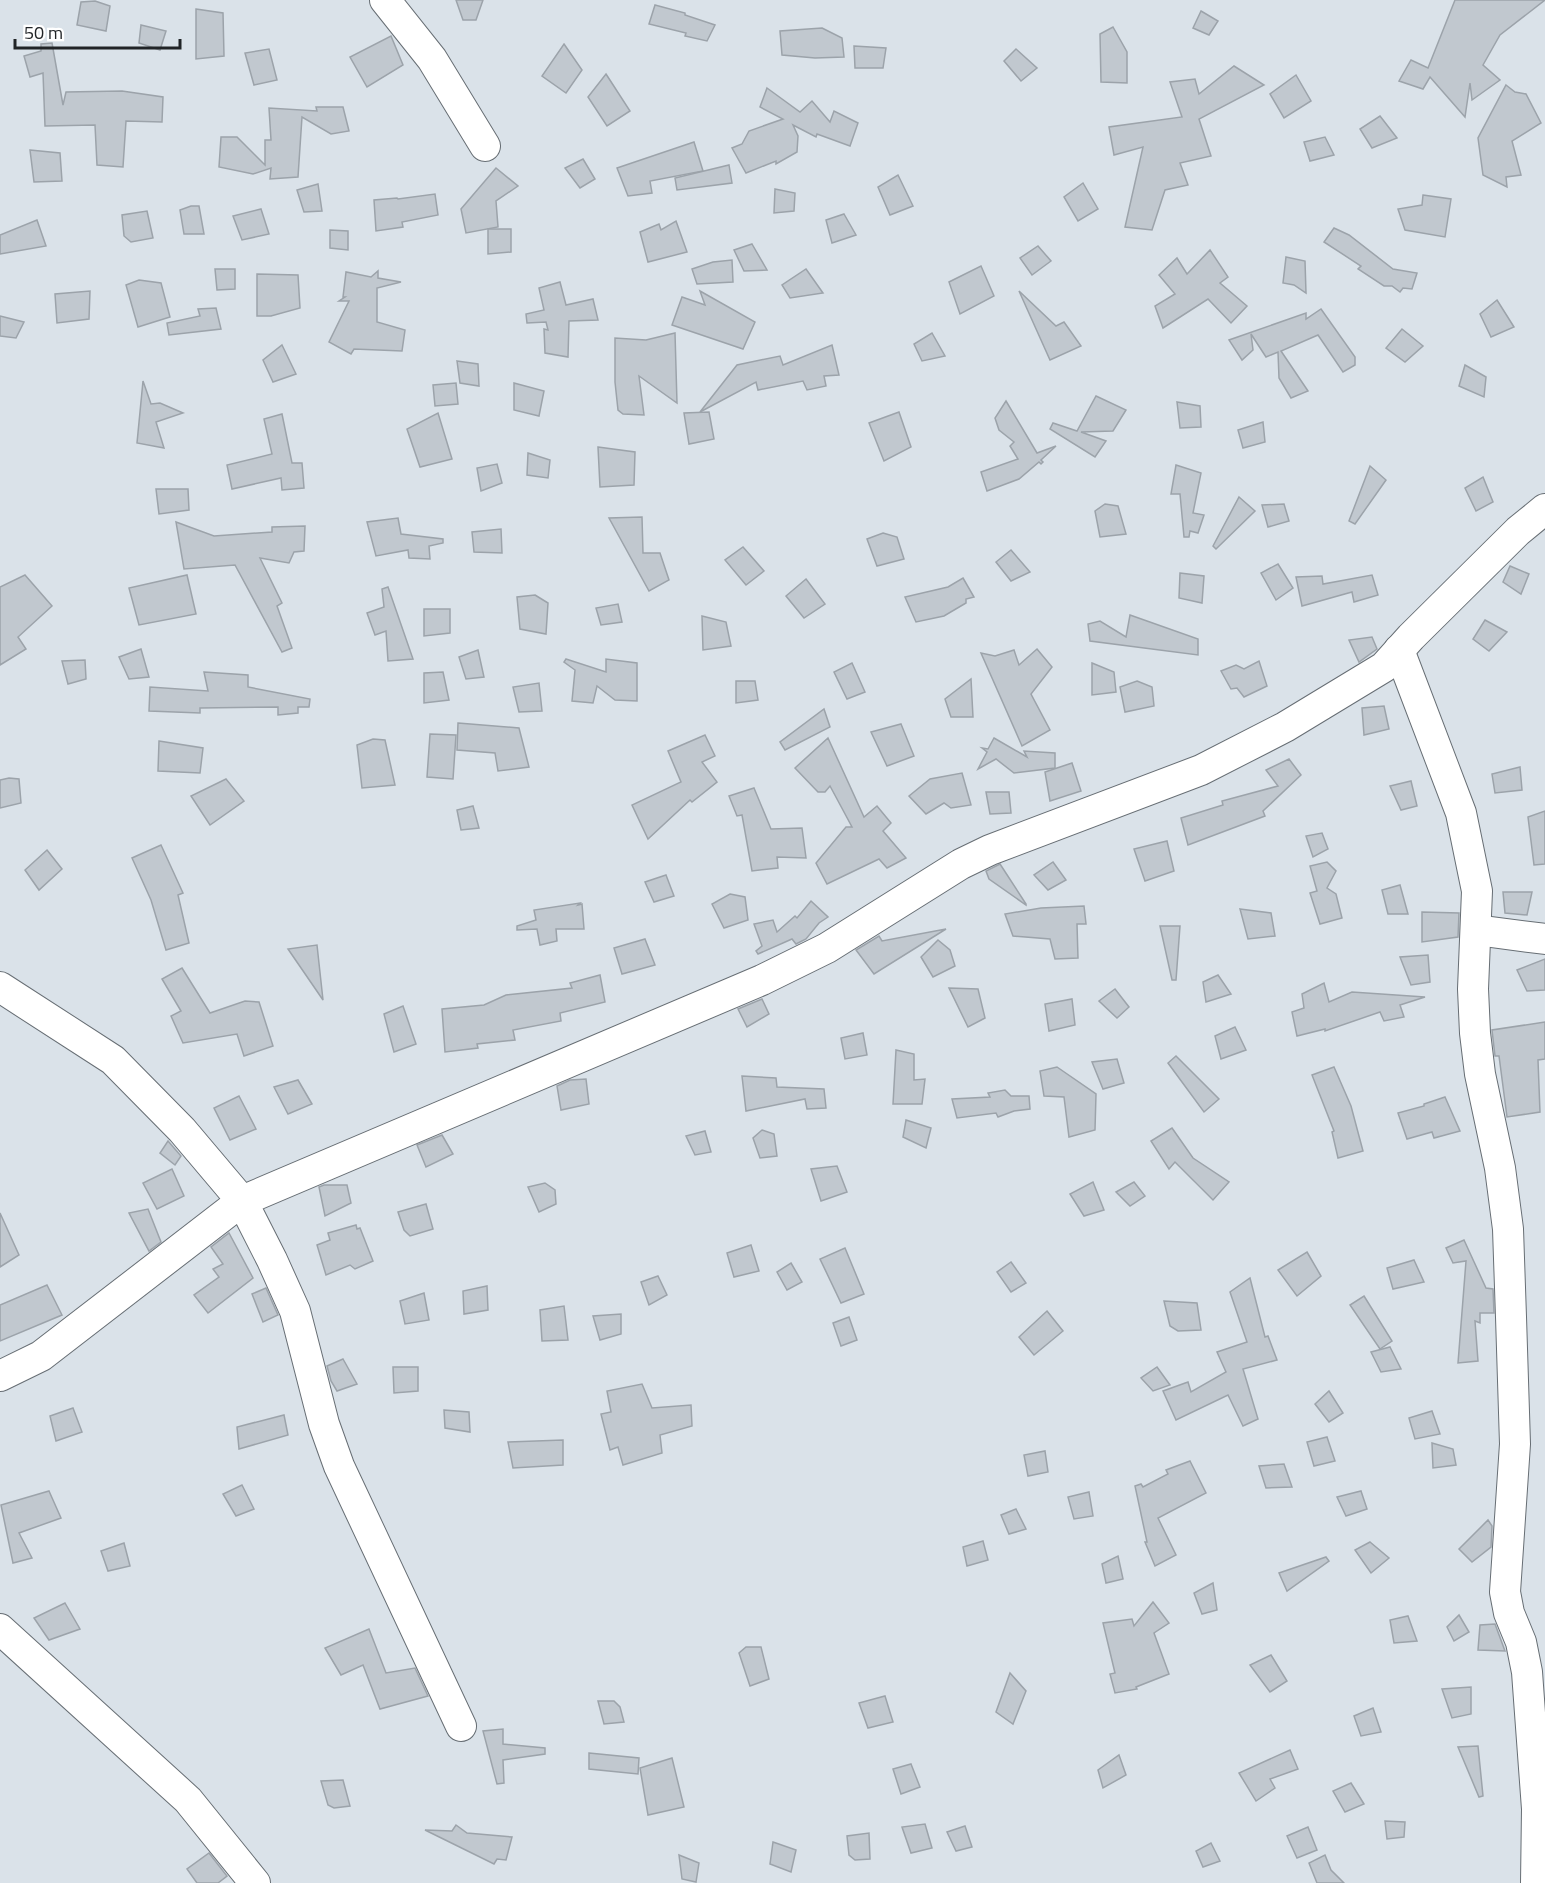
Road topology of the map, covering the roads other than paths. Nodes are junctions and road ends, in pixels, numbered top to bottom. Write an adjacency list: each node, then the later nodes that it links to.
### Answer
1 (385, 0): 2 (street)
2 (485, 146)
3 (1545, 509): 4 (street)
4 (1399, 650): 5 (street); 8 (street)
5 (1476, 930): 6 (street); 11 (street)
6 (1545, 939)
7 (0, 987): 8 (street)
8 (242, 1201): 9 (street); 12 (street)
9 (0, 1376)
10 (0, 1629): 13 (street)
11 (1533, 1644): 14 (street)
12 (461, 1726)
13 (255, 1883)
14 (1536, 1883)

